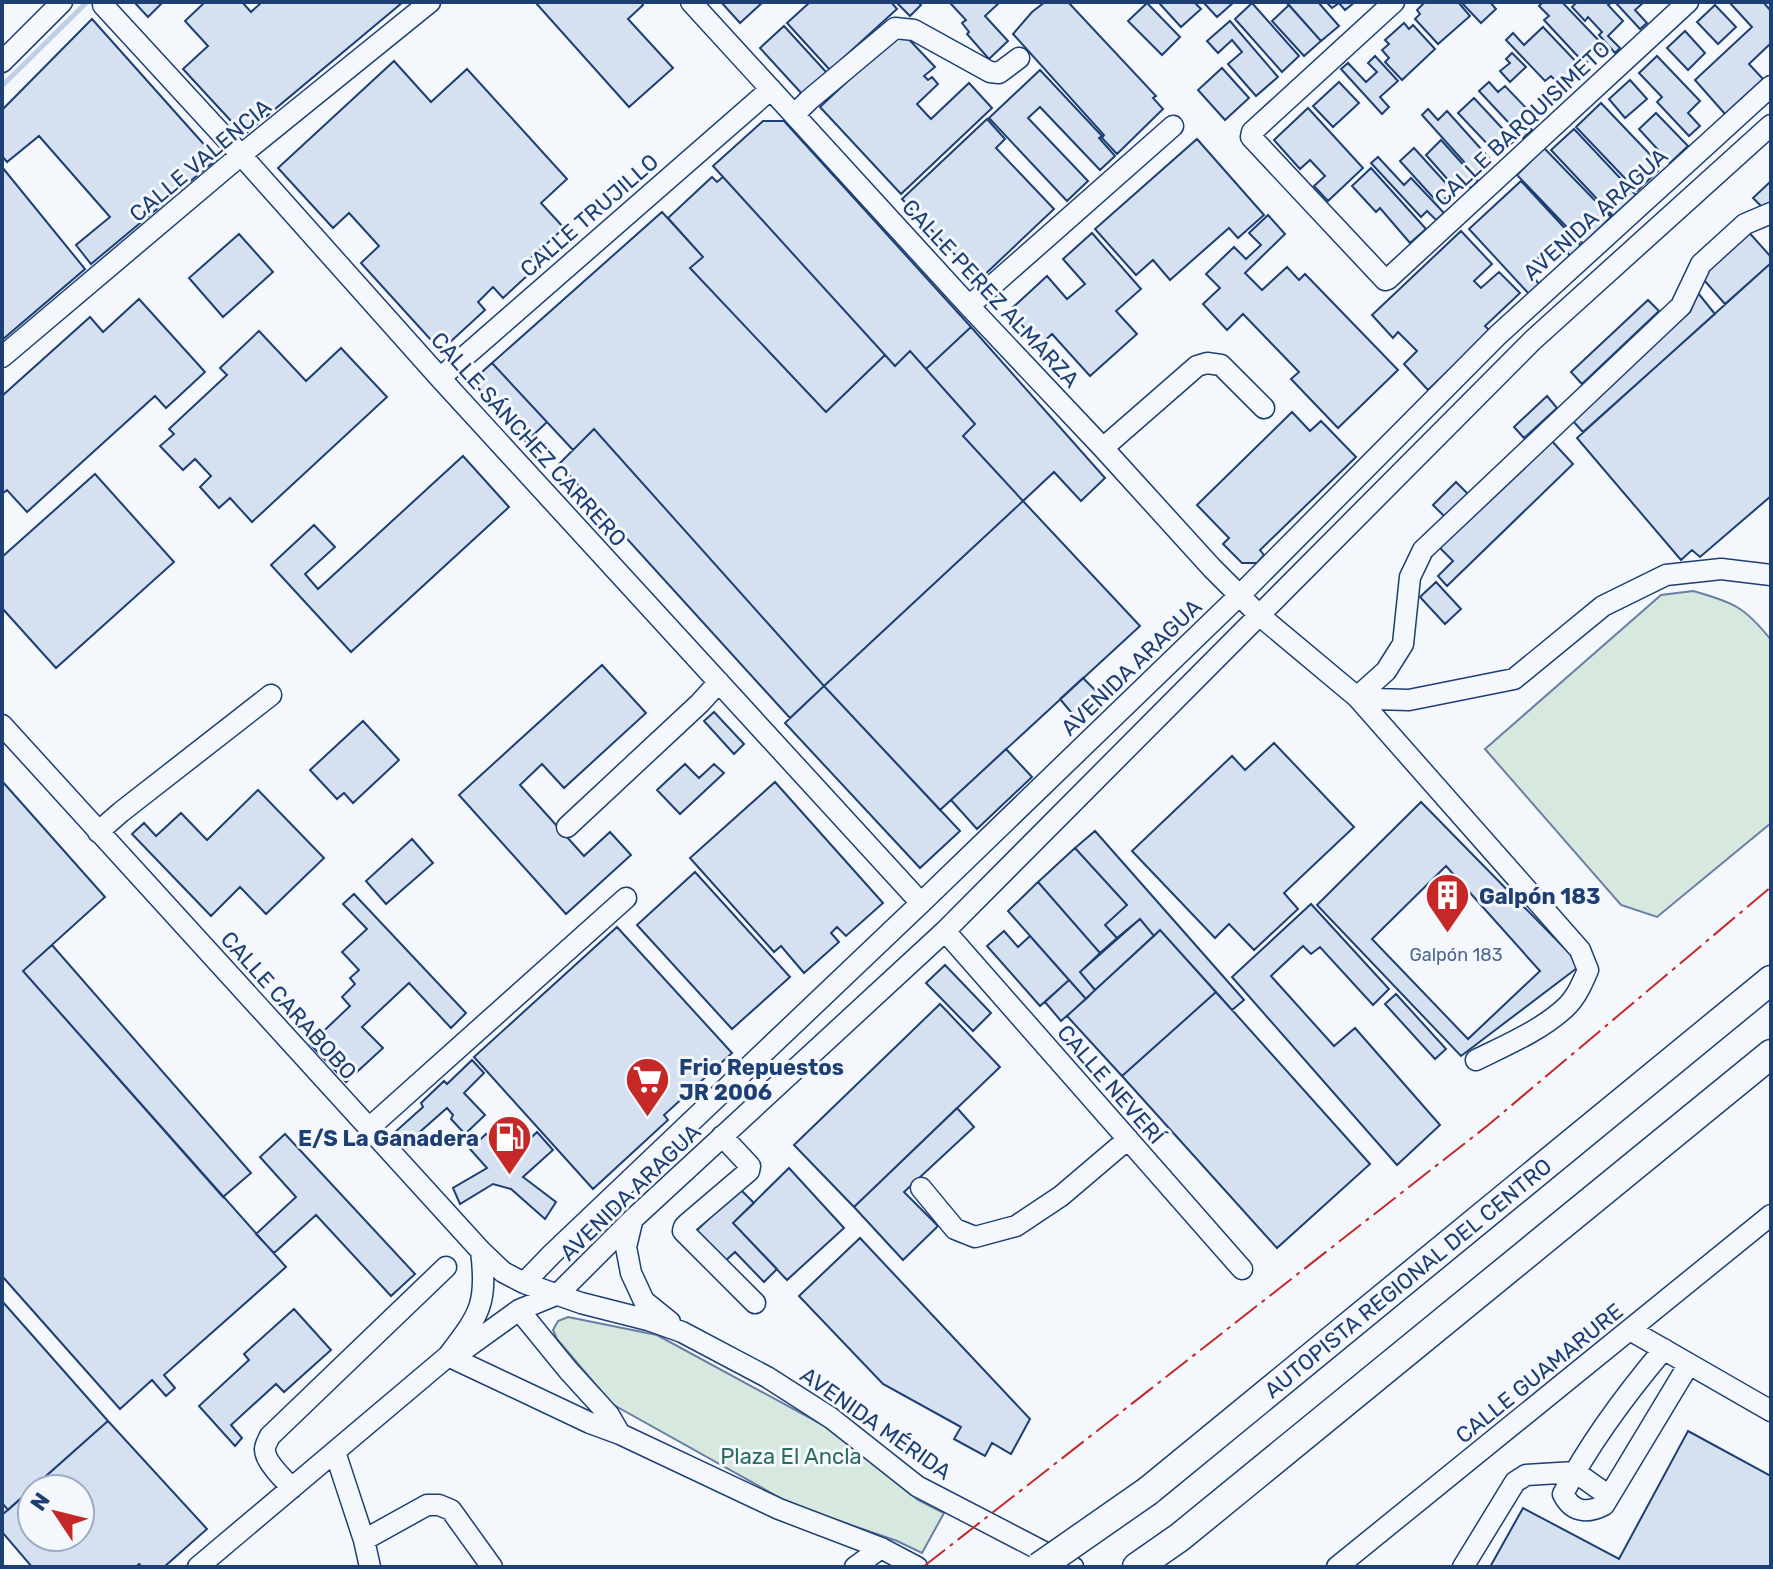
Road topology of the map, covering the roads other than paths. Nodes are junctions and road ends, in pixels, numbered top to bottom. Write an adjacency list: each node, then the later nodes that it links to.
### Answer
1 (62, 2): 8 (street)
2 (430, 2): 14 (street, CALLE VALENCIA)
3 (691, 2): 10 (street, CALLE PEREZ ALMARZA)
4 (1394, 2): 5 (street, CALLE BARQUISIMETO)
5 (1688, 2)
6 (103, 5): 14 (street, CALLE SÁNCHEZ CARRERO)
7 (1019, 58): 11 (street)
8 (2, 62)
9 (1771, 86): 22 (street, AVENIDA ARAGUA)
10 (771, 89): 11 (street, CALLE PEREZ ALMARZA); 18 (street, CALLE TRUJILLO)
11 (794, 115): 16 (street, CALLE PEREZ ALMARZA)
12 (1771, 125): 23 (street, AVENIDA ARAGUA)
13 (1173, 126): 16 (street)
14 (241, 155): 17 (street, CALLE VALENCIA); 18 (street, CALLE SÁNCHEZ CARRERO)
15 (1771, 213): 26 (street)
16 (969, 306): 20 (street, CALLE PEREZ ALMARZA)
17 (2, 357)
18 (440, 378): 24 (street, CALLE SÁNCHEZ CARRERO)
19 (1264, 408): 20 (street)
20 (1103, 448): 22 (street, CALLE PEREZ ALMARZA)
21 (1771, 575): 26 (street)
22 (1239, 596): 23 (street, CALLE PEREZ ALMARZA); 31 (street, AVENIDA ARAGUA)
23 (1259, 615): 26 (street, CALLE PEREZ ALMARZA); 32 (street, AVENIDA ARAGUA)
24 (719, 682): 28 (street); 31 (street, CALLE SÁNCHEZ CARRERO)
25 (271, 695): 29 (street)
26 (1357, 697): 35 (street, CALLE PEREZ ALMARZA)
27 (2, 725): 29 (street, CALLE CARABOBO)
28 (567, 827)
29 (98, 832): 36 (street, CALLE CARABOBO)
30 (626, 898): 36 (street)
31 (921, 903): 45 (street, AVENIDA ARAGUA)
32 (945, 931): 37 (street, AVENIDA ARAGUA); 38 (street, CALLE NEVERÍ)
33 (1771, 980): 68 (highway, AUTOPISTA REGIONAL DEL CENTRO, bridge)
34 (1771, 1054): 70 (highway)
35 (1476, 1060)
36 (369, 1128): 42 (street, CALLE CARABOBO)
37 (722, 1136): 41 (street, AVENIDA ARAGUA); 47 (street)
38 (1128, 1139): 39 (street); 44 (street, CALLE NEVERÍ)
39 (921, 1188)
40 (1771, 1215): 49 (street, CALLE GUAMARURE)
41 (633, 1219): 46 (street, AVENIDA ARAGUA); 50 (street)
42 (481, 1251): 45 (street, CALLE CARABOBO); 52 (street)
43 (446, 1267): 59 (street)
44 (1242, 1269)
45 (524, 1283): 46 (street, CALLE CARABOBO); 48 (street)
46 (558, 1294): 48 (street); 50 (street, AVENIDA MÉRIDA)
47 (755, 1303)
48 (519, 1310): 52 (street); 55 (street)
49 (1630, 1330): 51 (street); 71 (street, CALLE GUAMARURE)
50 (682, 1332): 69 (street, AVENIDA MÉRIDA)
51 (1664, 1349): 53 (street); 57 (street)
52 (448, 1356): 55 (street); 56 (street)
53 (1689, 1364): 54 (street); 61 (street)
54 (1771, 1411)
55 (620, 1434): 62 (street)
56 (335, 1452): 59 (street); 63 (street)
57 (1575, 1472): 58 (street); 60 (street); 61 (street)
58 (1526, 1475): 60 (street); 72 (street)
59 (292, 1488): 64 (street)
60 (1563, 1494): 61 (street)
61 (1609, 1496)
62 (881, 1548): 66 (street); 67 (street)
63 (366, 1558): 65 (street)
64 (198, 1567)
65 (492, 1567)
66 (855, 1567)
67 (917, 1567)
68 (1039, 1567)
69 (1073, 1567)
70 (1137, 1567)
71 (1337, 1567)
72 (1463, 1567)

